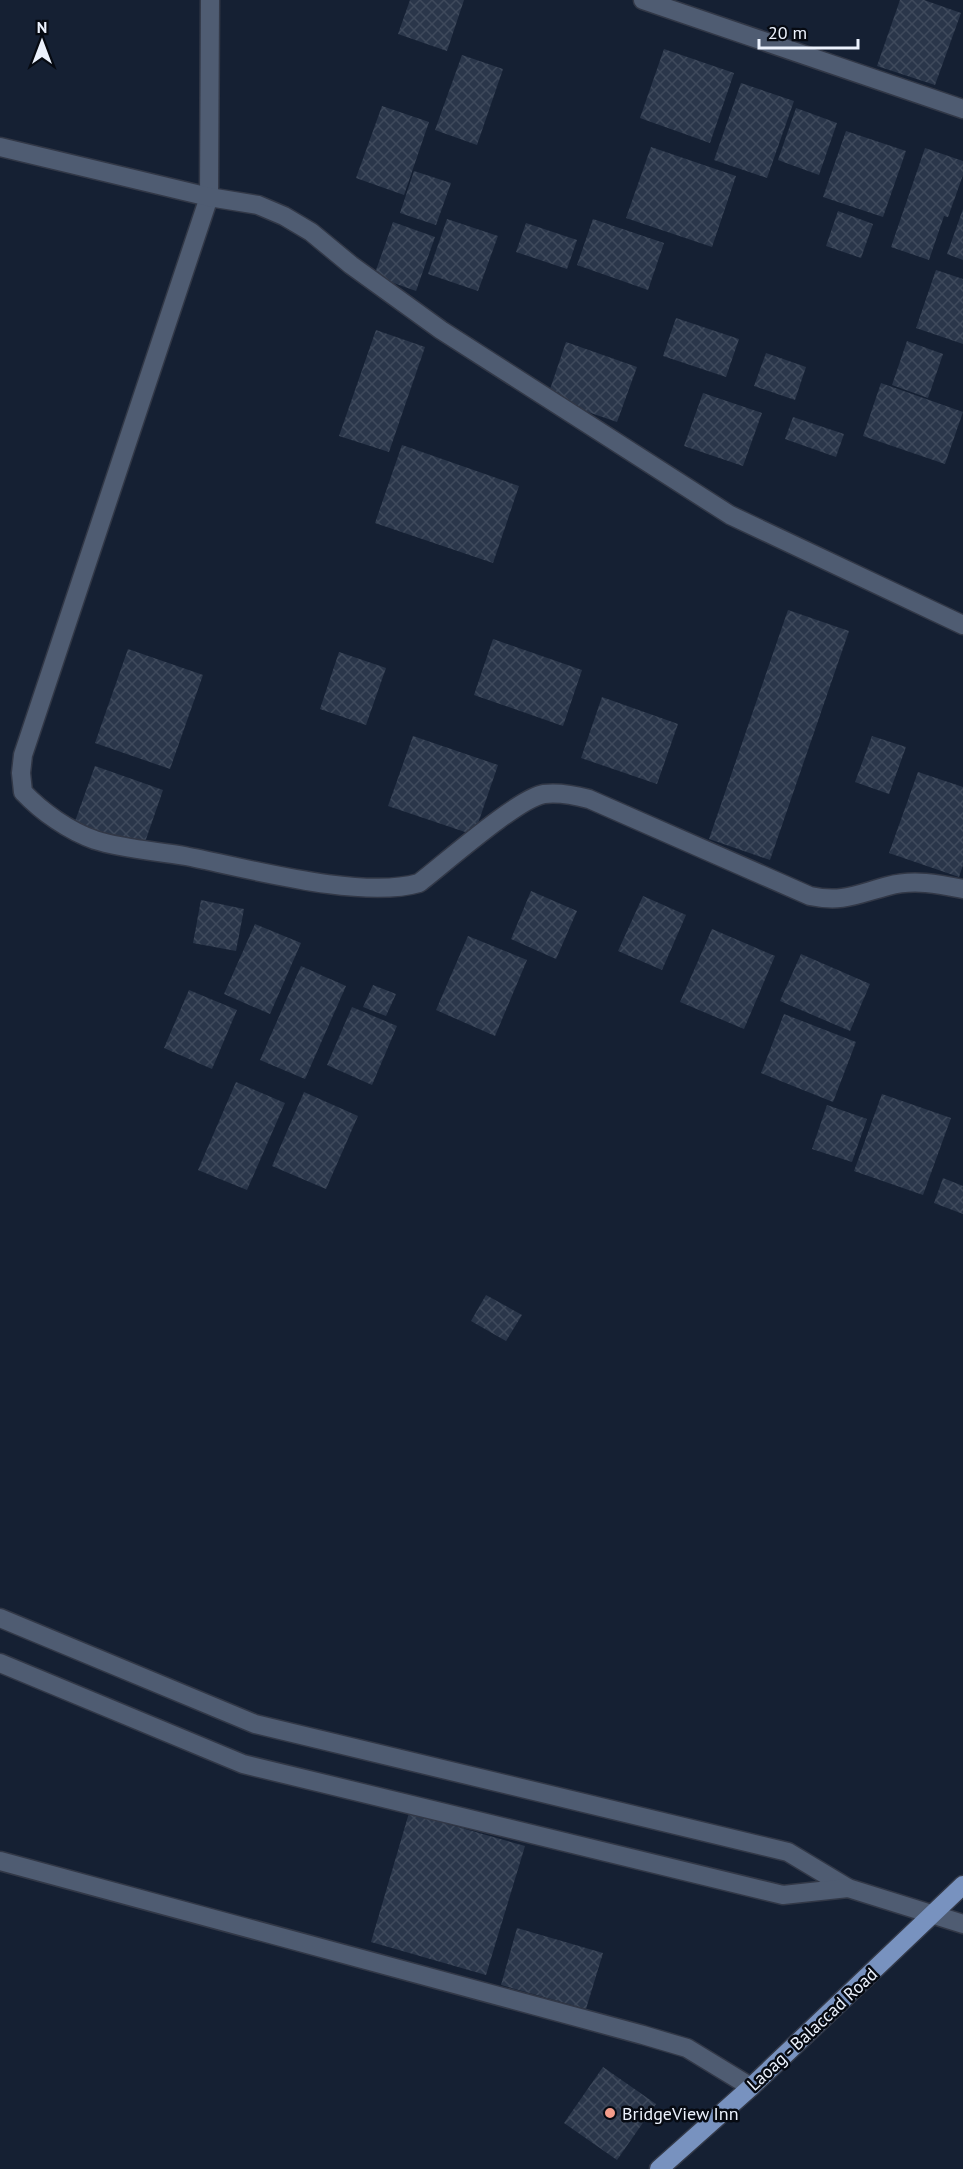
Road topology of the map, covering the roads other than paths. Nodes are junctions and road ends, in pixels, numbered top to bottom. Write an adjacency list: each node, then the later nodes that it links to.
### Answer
1 (210, 0): 5 (street)
2 (643, 0): 3 (street)
3 (963, 109)
4 (0, 147): 5 (street)
5 (209, 197): 6 (street); 7 (street)
6 (963, 625)
7 (963, 889)
8 (0, 1618): 12 (street)
9 (0, 1663): 12 (street)
10 (0, 1861): 15 (street)
11 (963, 1885): 13 (main road, Laoag - Balaccad Road)
12 (848, 1888): 13 (street)
13 (933, 1913): 14 (street); 15 (main road, Laoag - Balaccad Road)
14 (963, 1924)
15 (751, 2087): 16 (main road, Laoag - Balaccad Road)
16 (659, 2169)

